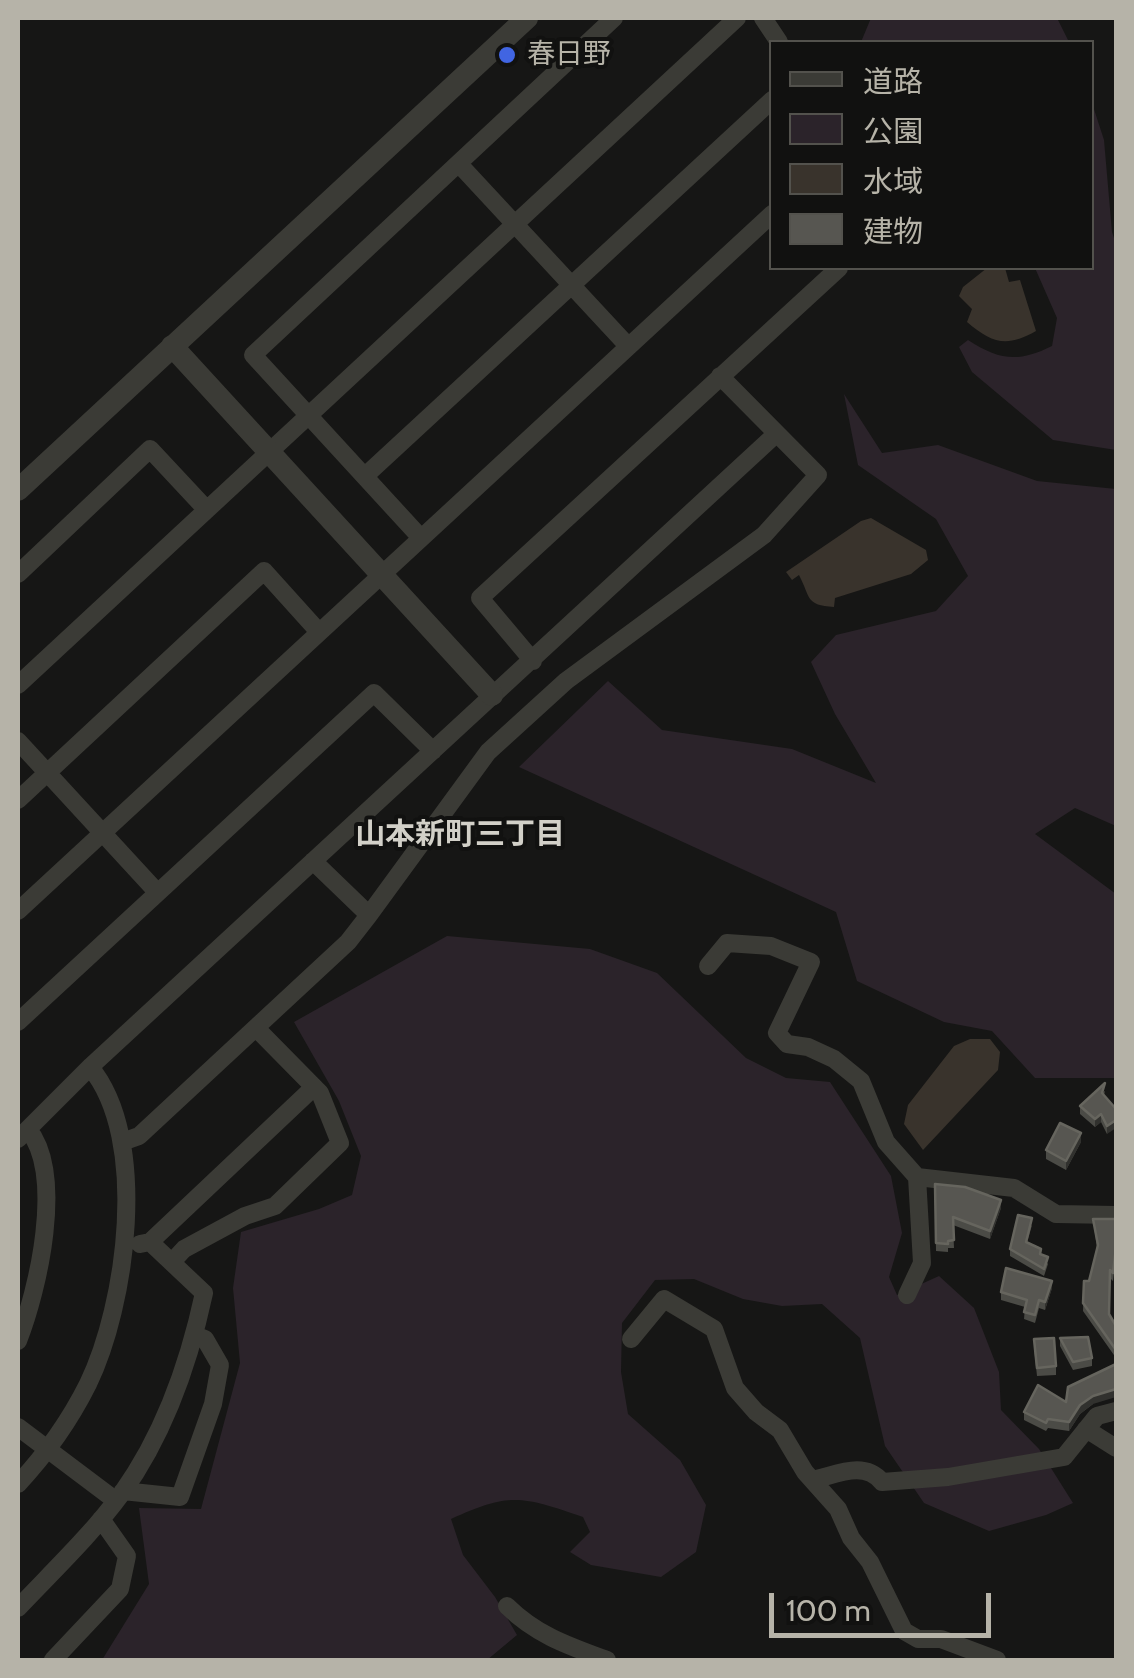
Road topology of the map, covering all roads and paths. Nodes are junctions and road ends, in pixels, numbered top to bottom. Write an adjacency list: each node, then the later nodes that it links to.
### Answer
1 (526, 18): 12 (street)
2 (614, 18): 7 (street)
3 (738, 18): 9 (street)
4 (763, 18): 5 (street)
5 (778, 40)
6 (769, 103): 11 (street)
7 (460, 164): 9 (street); 15 (street)
8 (769, 217): 13 (street)
9 (516, 224): 11 (street); 15 (street)
10 (836, 270): 14 (street)
11 (573, 286): 13 (street); 18 (street)
12 (172, 346): 17 (street); 19 (street)
13 (628, 346): 21 (street)
14 (720, 376): 16 (street); 25 (street)
15 (308, 416): 17 (street); 18 (street)
16 (776, 434): 25 (street); 36 (street)
17 (268, 453): 20 (street); 23 (street)
18 (365, 476): 21 (street)
19 (18, 490)
20 (206, 508): 22 (street); 26 (street)
21 (421, 538): 23 (street)
22 (18, 574)
23 (381, 574): 24 (street); 27 (street)
24 (319, 632): 30 (street); 32 (street)
25 (533, 661): 27 (street)
26 (18, 684)
27 (492, 695): 29 (street)
28 (18, 742): 30 (street)
29 (433, 751): 33 (street); 34 (street)
30 (46, 773): 31 (street); 32 (street)
31 (18, 800)
32 (102, 832): 34 (street); 35 (street)
33 (313, 861): 36 (street); 40 (street)
34 (157, 892): 38 (street)
35 (18, 911)
36 (368, 915): 39 (street)
37 (708, 966): 44 (street)
38 (18, 1022)
39 (256, 1028): 41 (street); 43 (street)
40 (90, 1067): 42 (street); 43 (street)
41 (313, 1088): 46 (street); 48 (street)
42 (23, 1134): 52 (street)
43 (122, 1142): 47 (street)
44 (917, 1178): 45 (street); 49 (street)
45 (1116, 1215)
46 (150, 1242): 47 (street); 48 (street)
47 (125, 1248): 57 (street)
48 (172, 1262): 50 (street)
49 (907, 1294)
50 (195, 1335): 60 (street); 60 (street)
51 (631, 1339): 58 (street)
52 (18, 1341)
53 (1116, 1411): 55 (street)
54 (18, 1426): 57 (street)
55 (1086, 1429): 56 (street); 58 (street)
56 (1116, 1448)
57 (49, 1450): 59 (street); 60 (street)
58 (812, 1480): 66 (street)
59 (18, 1484)
60 (119, 1496): 61 (street)
61 (101, 1519): 63 (street); 64 (street)
62 (507, 1606): 65 (street)
63 (18, 1608)
64 (53, 1660)
65 (607, 1660)
66 (997, 1660)

